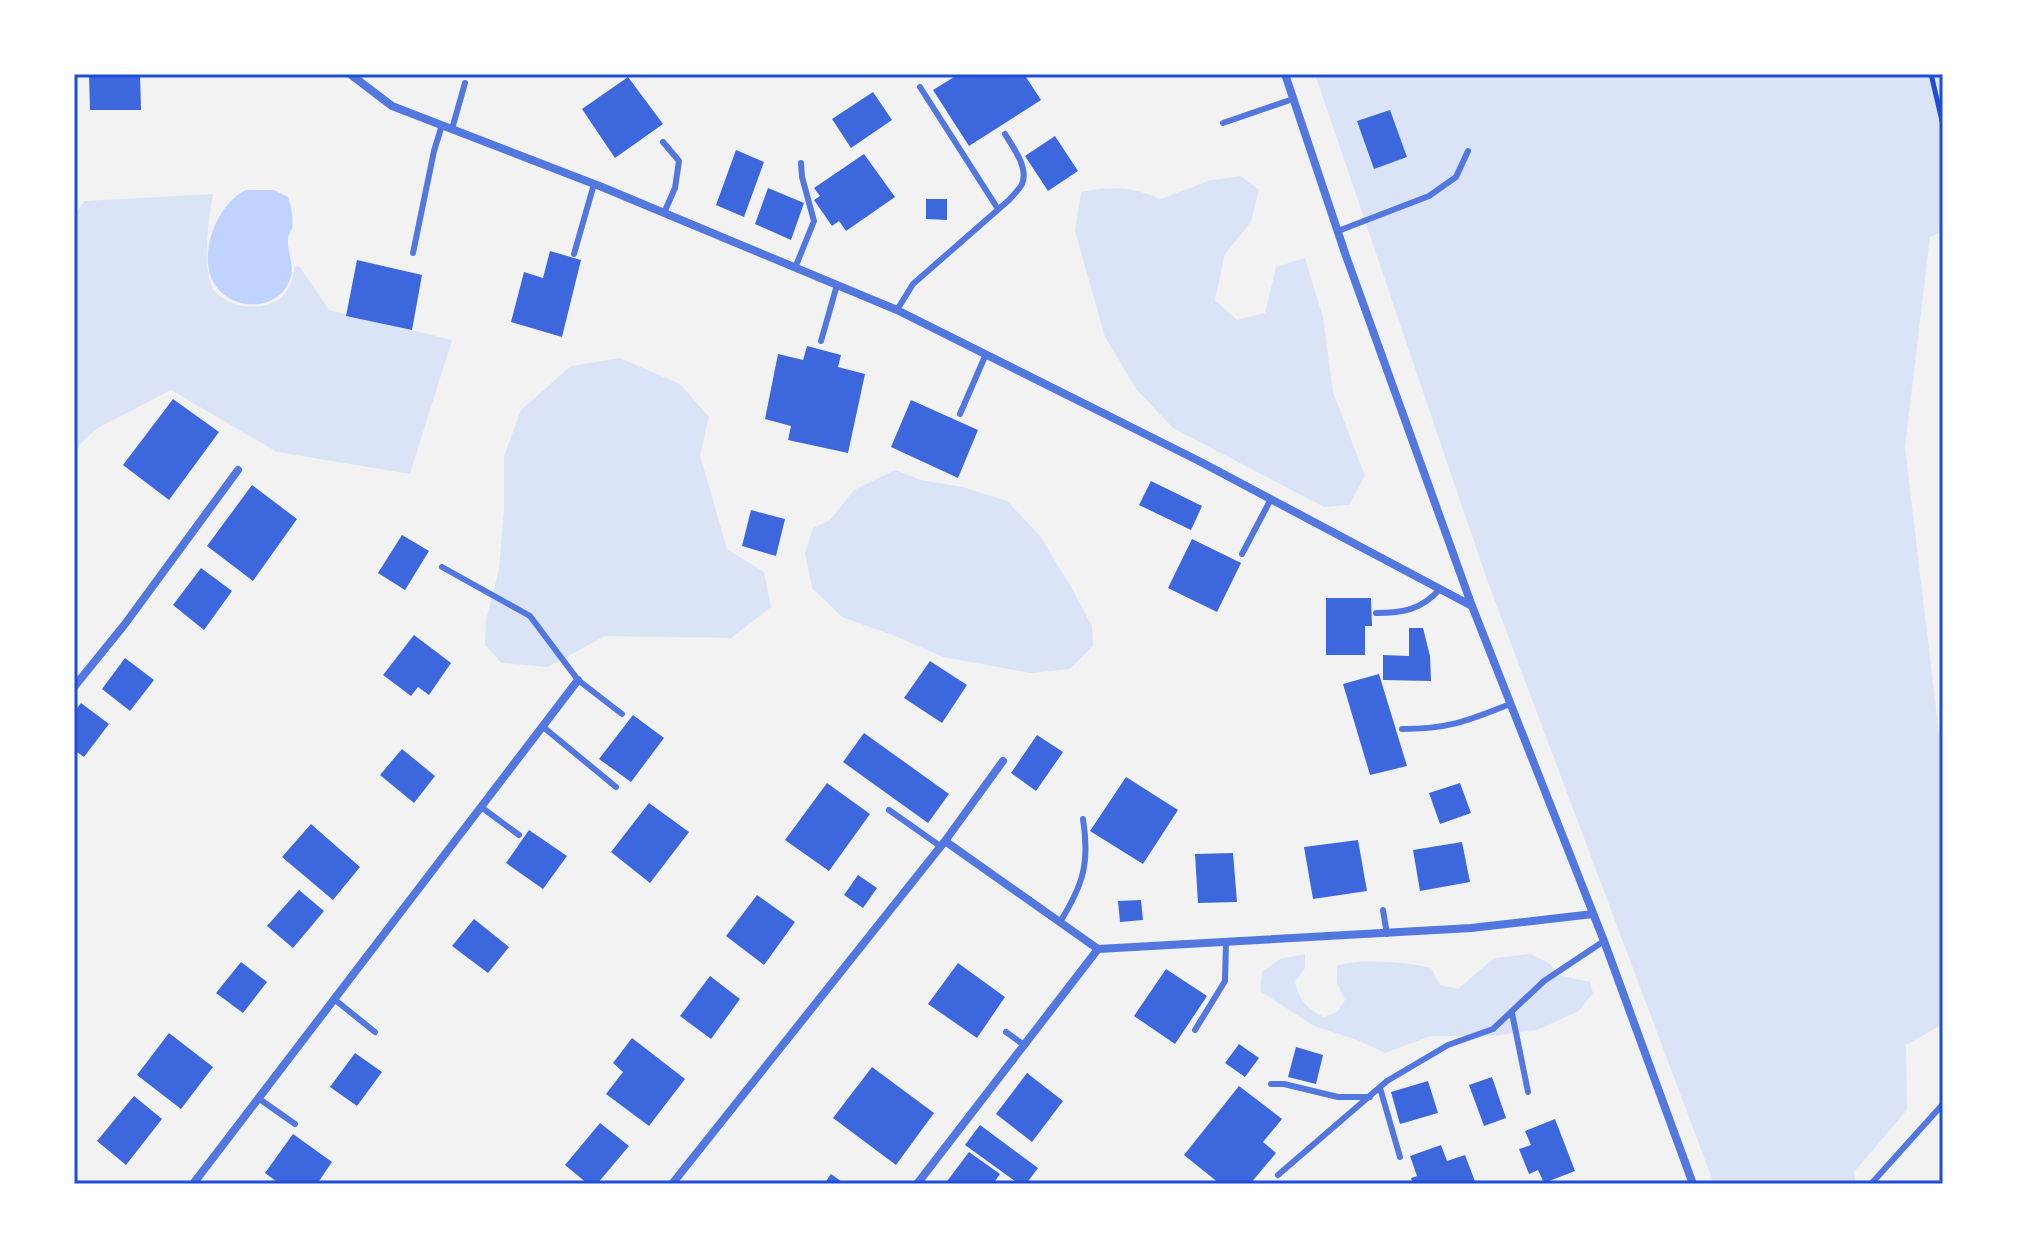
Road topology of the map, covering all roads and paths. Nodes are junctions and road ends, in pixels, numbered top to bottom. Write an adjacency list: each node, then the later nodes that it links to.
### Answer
1 (350, 74): 8 (street)
2 (1285, 74): 6 (street)
3 (1931, 74): 9 (path)
4 (465, 83): 10 (lane)
5 (920, 87): 16 (lane)
6 (1293, 99): 7 (lane); 18 (street)
7 (1223, 123)
8 (442, 125): 10 (street); 19 (lane)
9 (1943, 125)
10 (452, 129): 15 (street)
11 (1005, 134): 16 (lane)
12 (663, 142): 17 (lane)
13 (1468, 151): 18 (lane)
14 (801, 163): 21 (lane)
15 (594, 184): 17 (street); 20 (lane)
16 (998, 209): 23 (lane)
17 (664, 213): 21 (street)
18 (1338, 231): 32 (street)
19 (413, 253)
20 (574, 254)
21 (795, 268): 22 (street)
22 (837, 285): 23 (street); 24 (lane)
23 (897, 310): 25 (street)
24 (821, 341)
25 (986, 354): 26 (lane); 28 (street)
26 (960, 414)
27 (238, 470): 35 (street)
28 (1271, 499): 29 (lane); 31 (street)
29 (1242, 554)
30 (442, 567): 34 (lane)
31 (1440, 589): 32 (street); 33 (lane)
32 (1472, 606): 36 (street)
33 (1376, 613)
34 (578, 680): 37 (lane); 38 (street)
35 (74, 687)
36 (1510, 704): 39 (lane); 48 (street)
37 (622, 714)
38 (542, 726): 41 (lane); 42 (street)
39 (1402, 729)
40 (1003, 761): 46 (street)
41 (616, 787)
42 (481, 807): 45 (lane); 54 (street)
43 (889, 810): 46 (lane)
44 (1083, 819): 49 (lane)
45 (519, 835)
46 (942, 843): 49 (street); 70 (street)
47 (1383, 910): 50 (lane)
48 (1593, 914): 50 (street); 51 (street)
49 (1060, 922): 53 (street)
50 (1387, 934): 52 (street)
51 (1604, 941): 55 (lane); 72 (street)
52 (1226, 943): 53 (street); 56 (lane)
53 (1098, 949): 59 (street)
54 (334, 999): 57 (lane); 64 (street)
55 (1512, 1013): 61 (lane); 62 (lane)
56 (1195, 1030)
57 (375, 1032)
58 (1006, 1032): 59 (lane)
59 (1024, 1045): 71 (street)
60 (1271, 1084): 63 (lane)
61 (1380, 1088): 63 (lane); 67 (lane)
62 (1528, 1092)
63 (1370, 1097): 68 (lane)
64 (258, 1098): 66 (lane); 69 (street)
65 (1943, 1104): 73 (lane)
66 (295, 1124)
67 (1400, 1157)
68 (1278, 1175)
69 (193, 1184)
70 (672, 1184)
71 (917, 1184)
72 (1693, 1184)
73 (1871, 1184)

